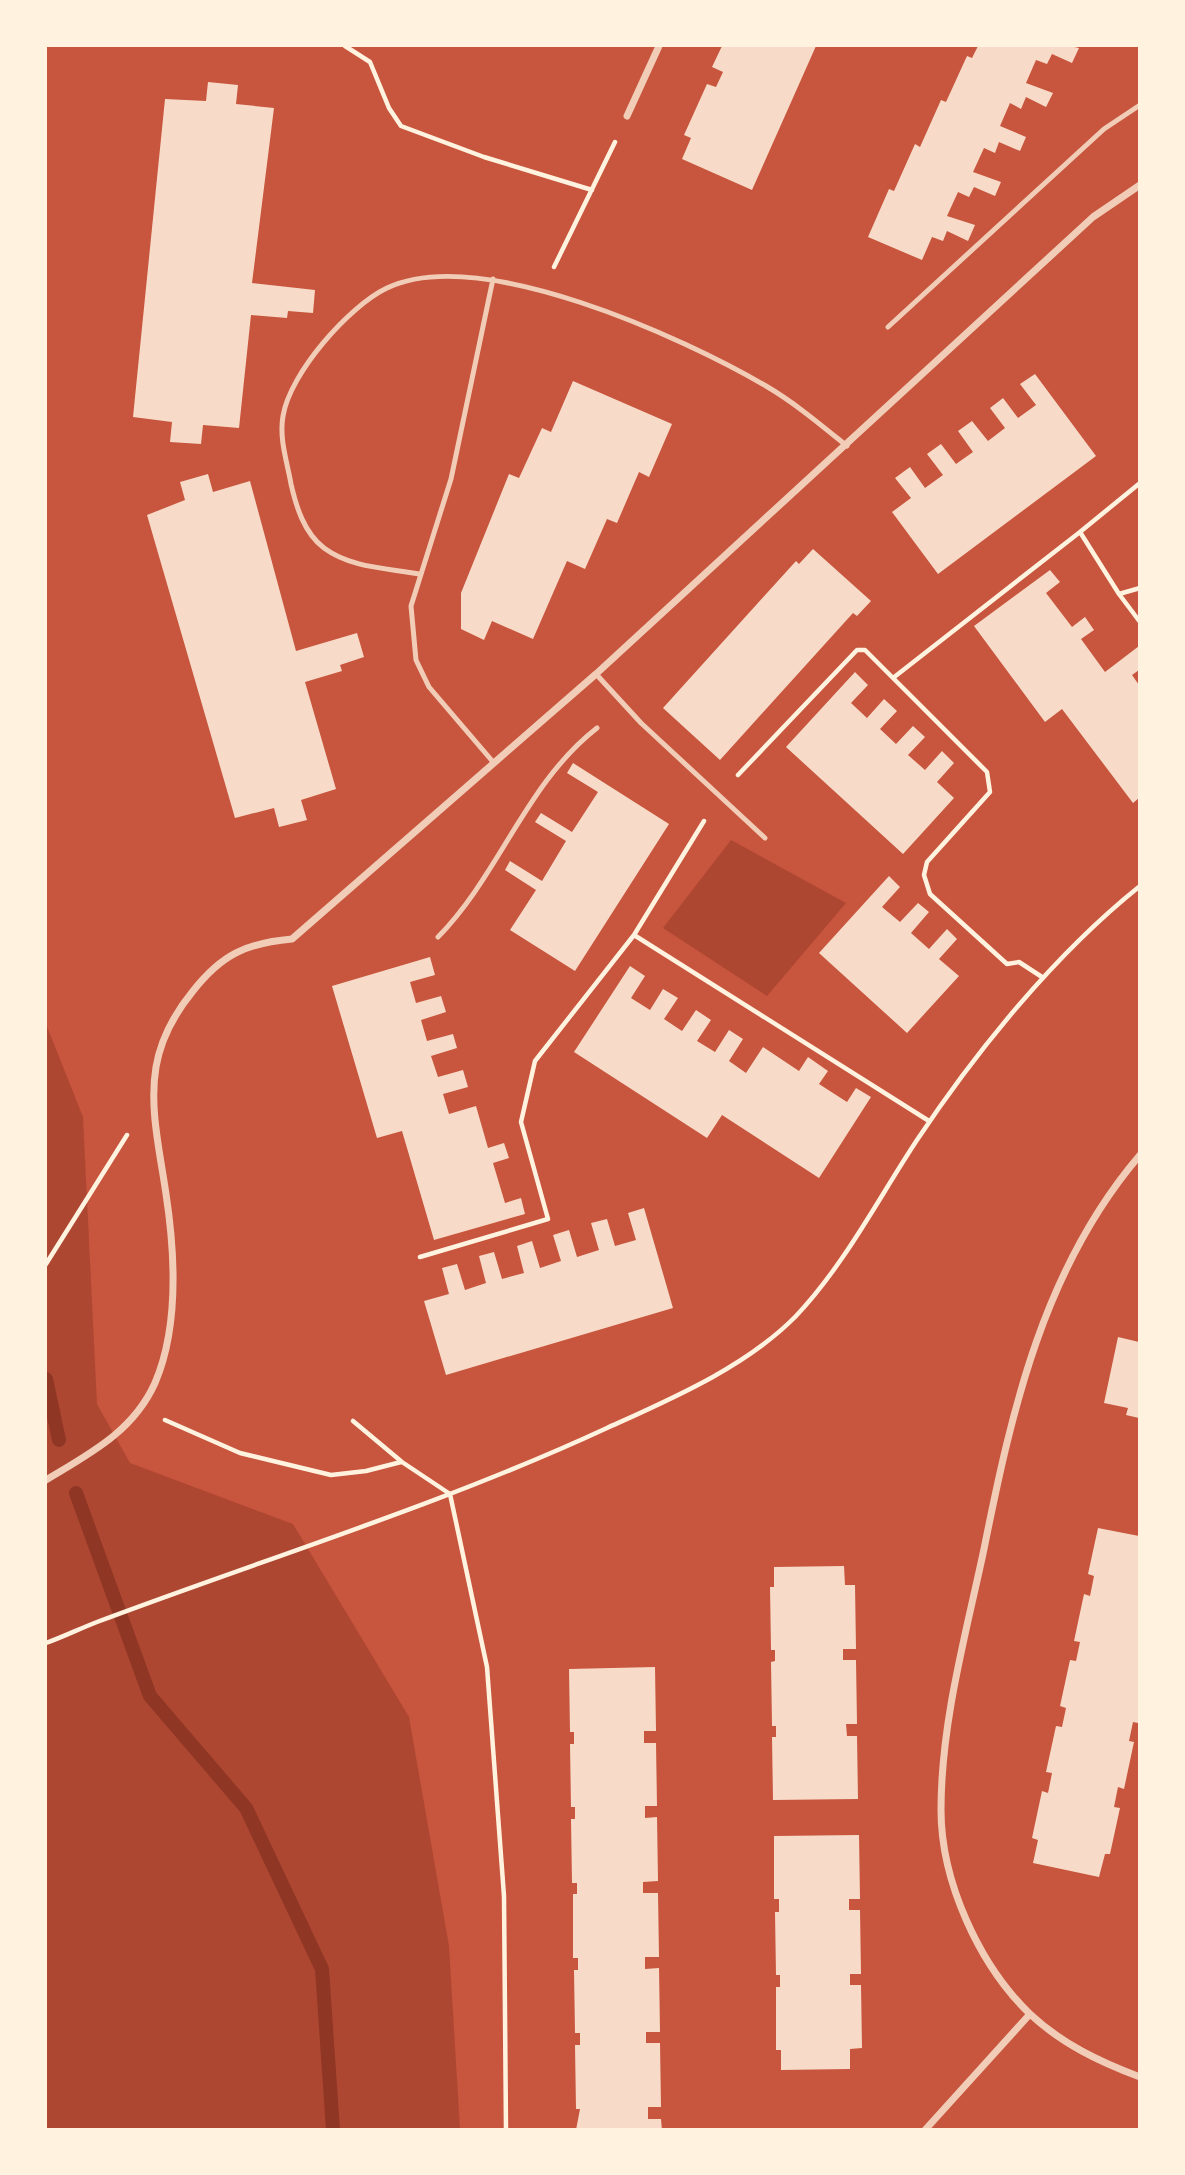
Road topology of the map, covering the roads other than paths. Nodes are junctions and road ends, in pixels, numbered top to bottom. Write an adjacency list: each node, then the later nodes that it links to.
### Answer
1 (659, 46): 3 (street)
2 (1139, 105): 6 (lane)
3 (628, 116)
4 (1139, 185): 7 (street)
5 (493, 279): 7 (lane); 8 (lane); 8 (lane)
6 (888, 327)
7 (847, 446): 9 (street)
8 (419, 574): 11 (lane)
9 (596, 674): 11 (street); 12 (lane)
10 (597, 728): 13 (lane)
11 (494, 763): 15 (street)
12 (765, 838)
13 (438, 937)
14 (1139, 1155): 16 (street)
15 (46, 1480)
16 (1030, 2014): 17 (street); 18 (street)
17 (1139, 2077)
18 (925, 2130)

